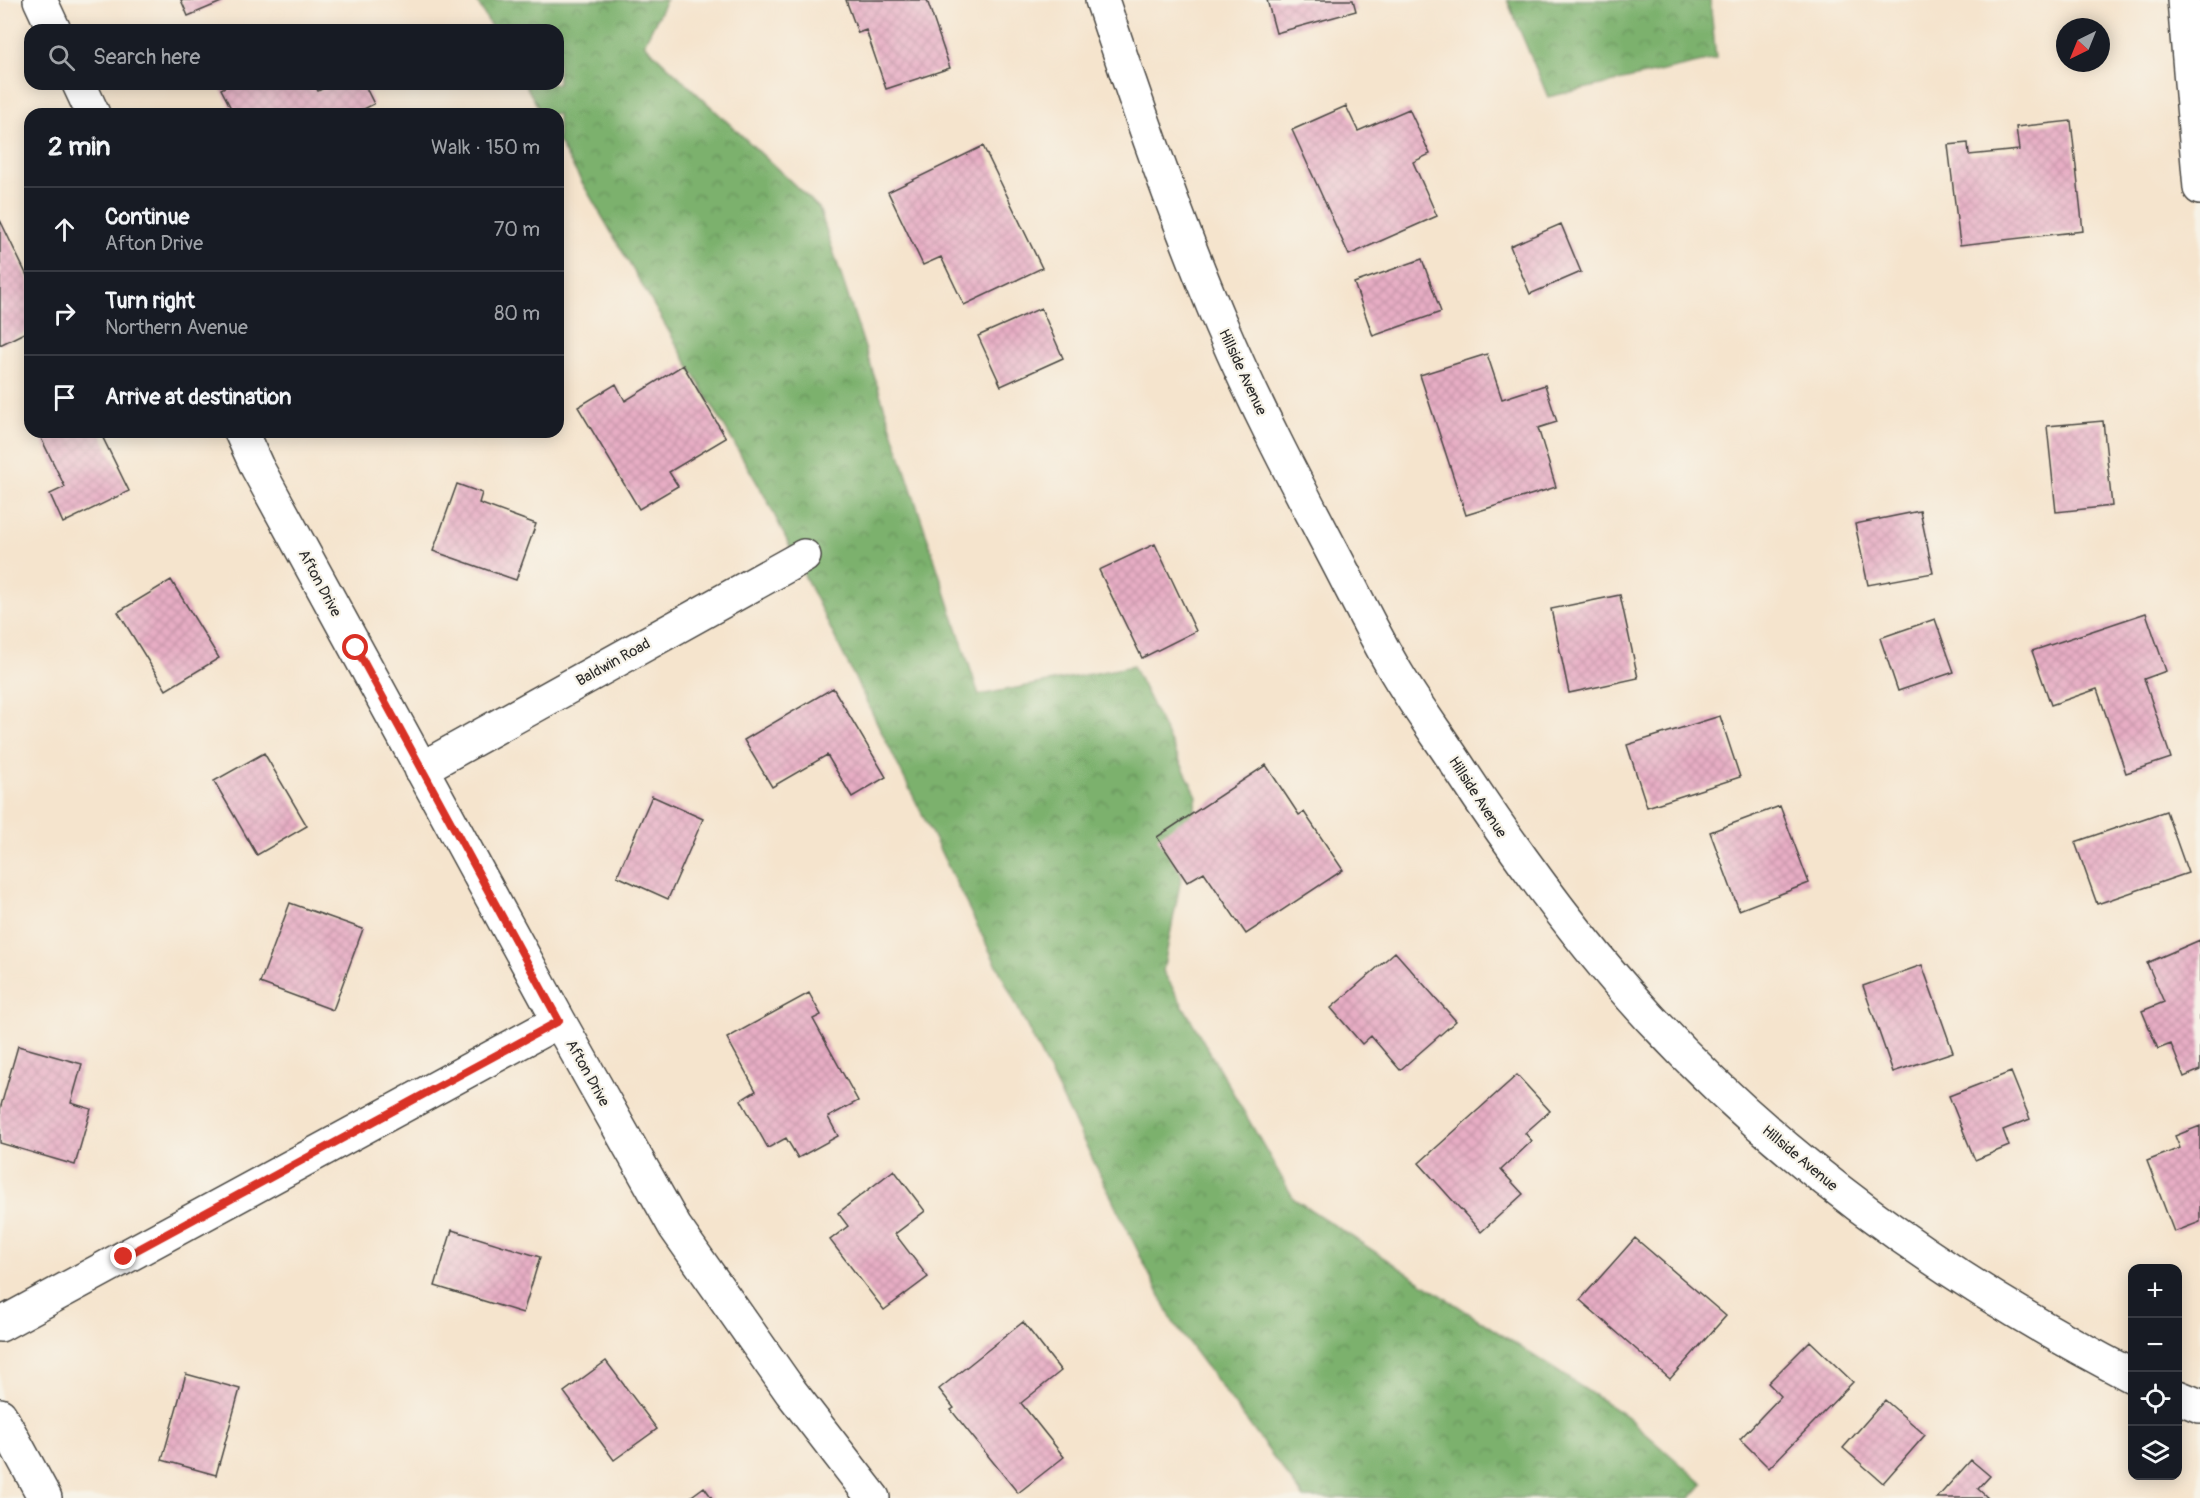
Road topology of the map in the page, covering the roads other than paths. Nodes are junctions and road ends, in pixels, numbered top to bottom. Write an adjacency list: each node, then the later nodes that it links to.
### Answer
1 (40, 0): 4 (street)
2 (1102, 0): 13 (street, Hillside Avenue)
3 (2184, 0): 7 (street)
4 (51, 24)
5 (82, 90): 6 (street)
6 (90, 108)
7 (2200, 188)
8 (244, 438): 10 (street, Afton Drive)
9 (804, 556): 10 (street, Baldwin Road)
10 (421, 769): 11 (street, Afton Drive)
11 (559, 1021): 12 (street); 18 (street, Afton Drive)
12 (0, 1325)
13 (2128, 1373)
14 (2182, 1399): 15 (street)
15 (2200, 1406)
16 (4, 1430): 17 (street)
17 (45, 1498)
18 (873, 1498)

